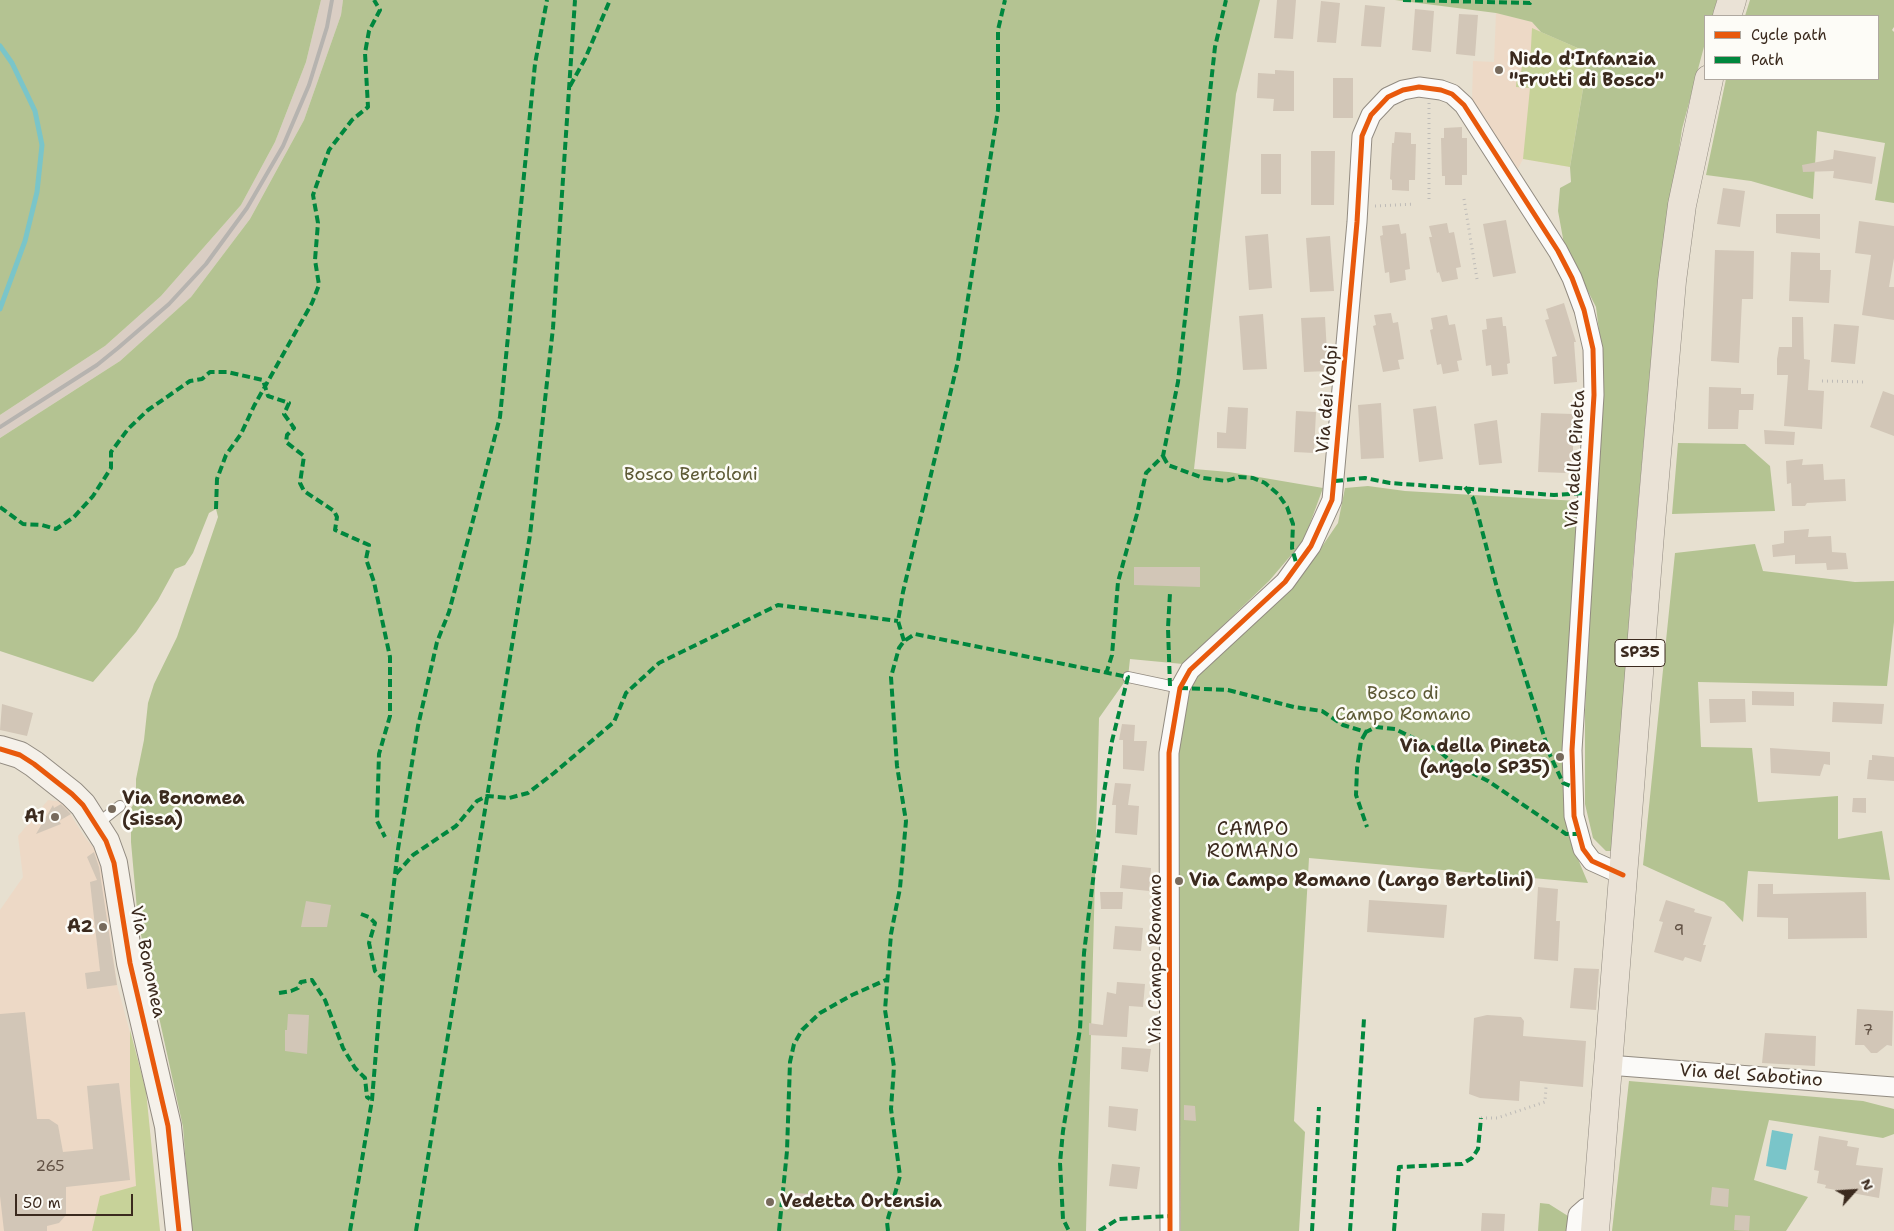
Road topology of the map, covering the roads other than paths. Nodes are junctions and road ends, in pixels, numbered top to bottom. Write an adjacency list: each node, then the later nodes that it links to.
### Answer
1 (1732, 0): 2 (main road)
2 (1727, 15)
3 (1709, 80): 10 (main road, SP35)
4 (1424, 87): 6 (street, Via dei Volpi); 10 (street, Via della Pineta)
5 (1128, 678): 6 (lane)
6 (1180, 688): 15 (street, Via Campo Romano)
7 (0, 749): 9 (street, Via Bonomea)
8 (120, 806): 9 (lane)
9 (96, 824): 14 (street, Via Bonomea)
10 (1622, 875): 11 (main road, SP35)
11 (1608, 1065): 12 (street, Via del Sabotino); 13 (main road, SP35)
12 (1894, 1087)
13 (1596, 1219): 16 (street)
14 (179, 1231)
15 (1170, 1231)
16 (1576, 1231)

